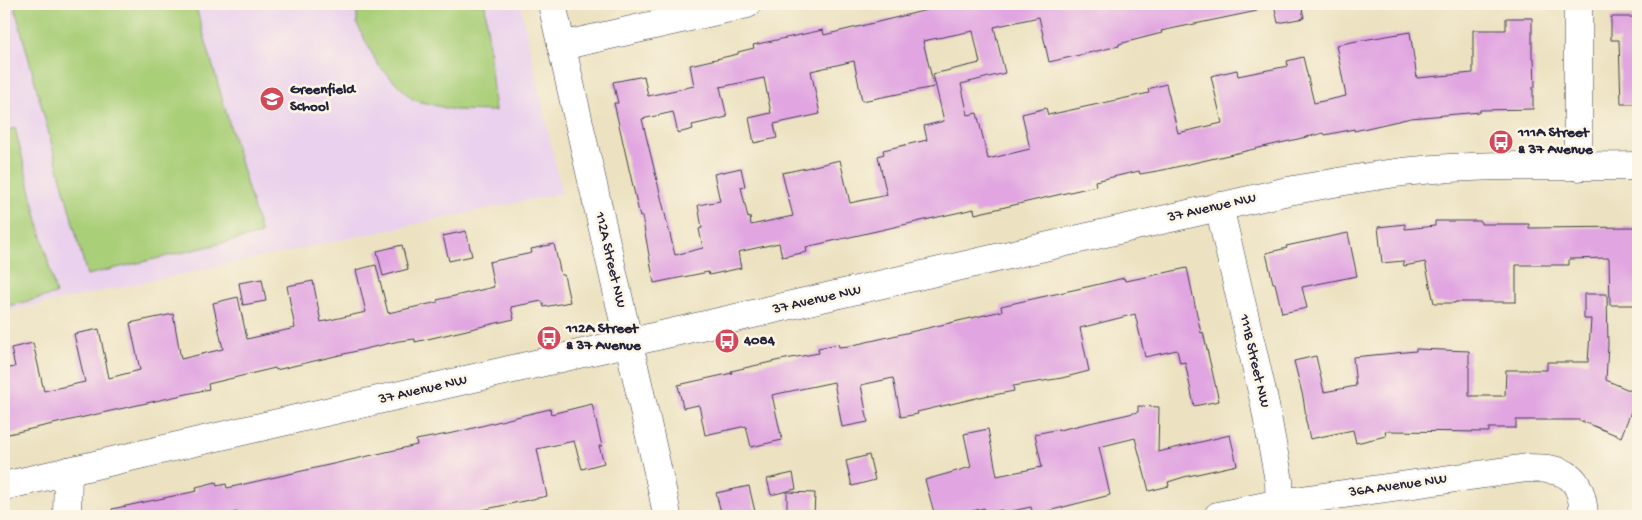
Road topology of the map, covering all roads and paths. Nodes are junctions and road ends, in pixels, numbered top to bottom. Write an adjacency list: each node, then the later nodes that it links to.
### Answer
1 (552, 4): 4 (street, 112A Street NW)
2 (747, 4): 4 (street)
3 (1578, 4): 6 (street)
4 (561, 46): 8 (street, 112A Street NW)
5 (1638, 166): 6 (street, 37 Avenue NW)
6 (1578, 167): 7 (street, 37 Avenue NW)
7 (1219, 206): 8 (street, 37 Avenue NW); 11 (street, 111B Street NW)
8 (630, 343): 9 (street, 37 Avenue NW); 13 (street, 112A Street NW)
9 (68, 471): 10 (street, 37 Avenue NW); 12 (street)
10 (4, 486)
11 (1280, 510): 14 (street, 36A Avenue NW); 15 (street, 36A Avenue NW)
12 (67, 516)
13 (667, 516)
14 (1218, 516)
15 (1584, 516)

